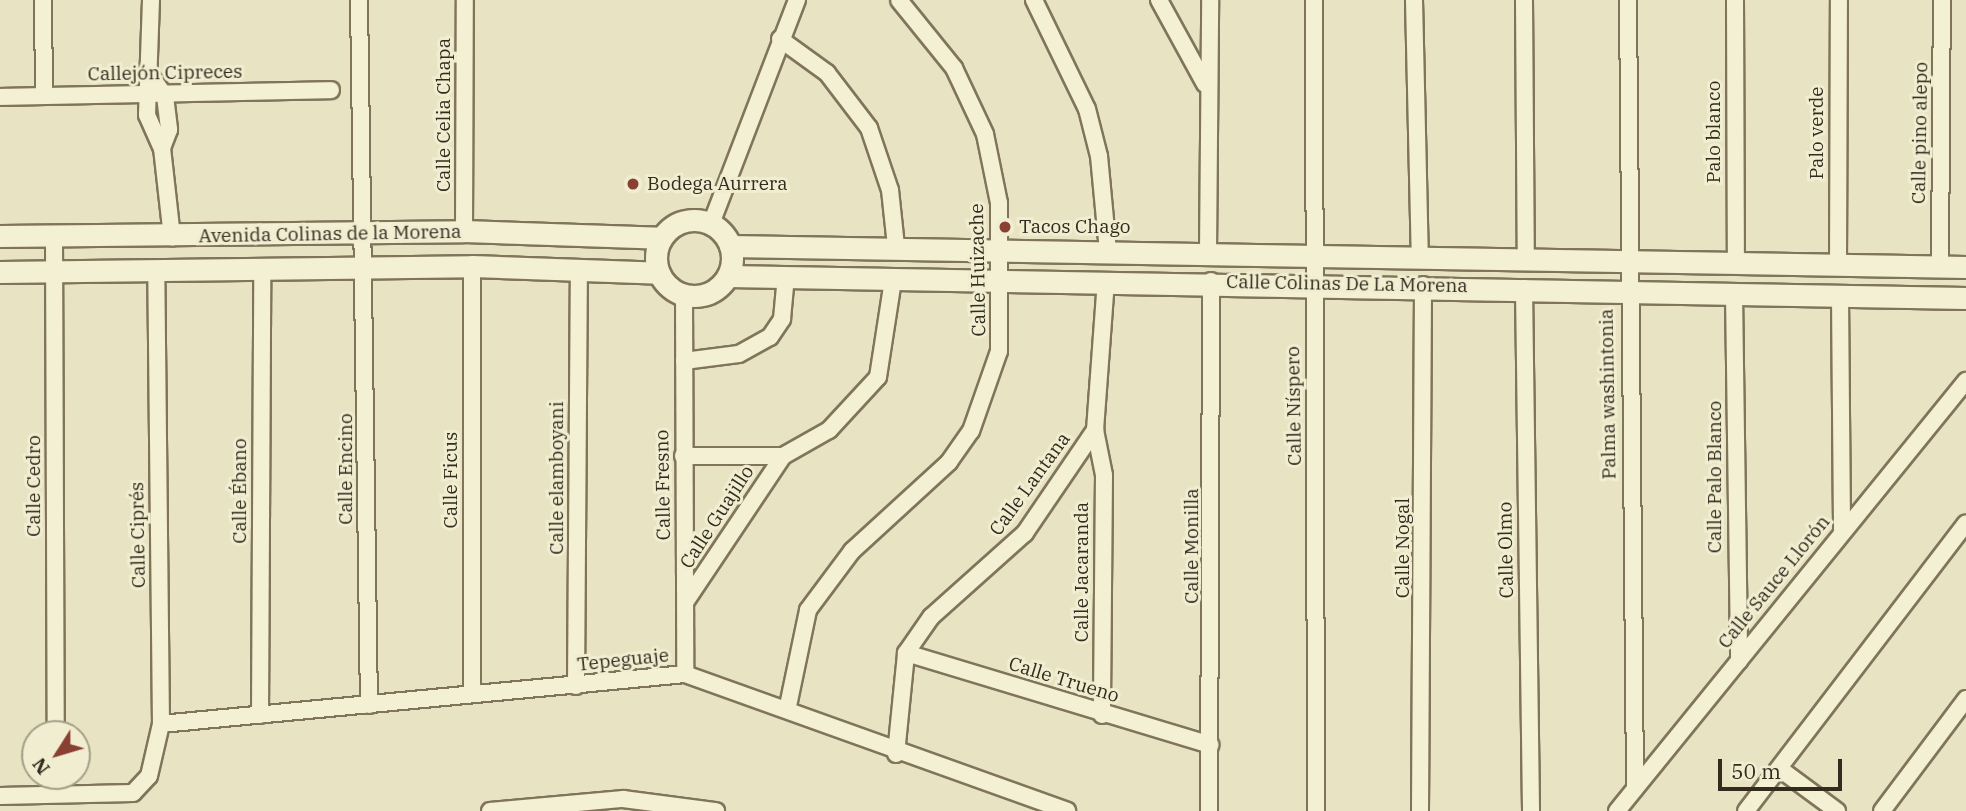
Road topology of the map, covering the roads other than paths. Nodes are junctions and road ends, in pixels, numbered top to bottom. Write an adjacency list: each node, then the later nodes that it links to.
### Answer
1 (43, 0): 21 (street)
2 (151, 0): 18 (street)
3 (359, 0): 28 (street, Calle Encino)
4 (465, 0): 27 (street, Calle Celia Chapa)
5 (797, 0): 17 (street)
6 (899, 0): 35 (street, Calle Huizache)
7 (1034, 0): 36 (street)
8 (1159, 0): 19 (street)
9 (1210, 0): 19 (street)
10 (1314, 0): 38 (street, Calle Níspero)
11 (1414, 0): 39 (street)
12 (1524, 0): 40 (street)
13 (1628, 0): 41 (street, Palma washintonia)
14 (1735, 0): 42 (street, Palo blanco)
15 (1839, 0): 43 (street, Palo verde)
16 (1942, 0): 46 (street, Calle pino alepo)
17 (780, 39): 26 (street); 34 (street)
18 (153, 79): 23 (street); 24 (street)
19 (1206, 85): 37 (street)
20 (331, 90): 23 (street, Callejón Cipreces)
21 (44, 94): 22 (street, Callejón Cipreces); 24 (street, Callejón Cipreces)
22 (0, 96)
23 (165, 96): 24 (street, Callejón Cipreces); 25 (street)
24 (146, 97): 25 (street)
25 (162, 148): 30 (street)
26 (711, 224): 32 (street); 33 (street)
27 (464, 231): 28 (street, Avenida Colinas de la Morena); 32 (street, Avenida Colinas de la Morena)
28 (362, 233): 30 (street, Avenida Colinas de la Morena); 44 (street, Calle Encino)
29 (0, 236): 31 (street, Avenida Colinas de la Morena)
30 (172, 237): 31 (street, Avenida Colinas de la Morena)
31 (54, 238): 51 (street, Calle Cedro)
32 (660, 239): 53 (street)
33 (730, 246): 34 (street, Calle Colinas De La Morena); 54 (street)
34 (896, 246): 35 (street, Calle Colinas De La Morena)
35 (1000, 250): 36 (street, Calle Colinas De La Morena); 56 (street, Calle Huizache)
36 (1108, 251): 37 (street, Calle Colinas De La Morena)
37 (1208, 252): 38 (street, Calle Colinas De La Morena)
38 (1313, 253): 39 (street, Calle Colinas De La Morena); 60 (street, Calle Níspero)
39 (1420, 256): 40 (street, Calle Colinas De La Morena)
40 (1526, 260): 41 (street, Calle Colinas De La Morena)
41 (1628, 262): 42 (street, Calle Colinas De La Morena); 63 (street, Palma washintonia)
42 (1736, 264): 43 (street, Calle Colinas De La Morena)
43 (1838, 265): 46 (street, Calle Colinas De La Morena)
44 (366, 266): 45 (street, Avenida Colinas de la Morena); 47 (street, Avenida Colinas de la Morena); 82 (street, Calle Encino)
45 (472, 266): 50 (street, Avenida Colinas de la Morena); 80 (street, Calle Ficus)
46 (1940, 266): 48 (street, Calle Colinas De La Morena)
47 (262, 267): 49 (street, Avenida Colinas de la Morena); 84 (street, Calle Ébano)
48 (1966, 267)
49 (156, 269): 51 (street, Avenida Colinas de la Morena); 87 (street, Calle Ciprés)
50 (579, 270): 53 (street, Avenida Colinas de la Morena); 79 (street, Calle elamboyani)
51 (54, 271): 52 (street, Avenida Colinas de la Morena); 86 (street, Calle Cedro)
52 (0, 272)
53 (659, 273): 65 (street)
54 (728, 276): 55 (street, Calle Colinas De La Morena); 65 (street)
55 (786, 276): 57 (street, Calle Colinas De La Morena); 68 (street)
56 (1001, 279): 57 (street, Calle Colinas De La Morena); 58 (street, Calle Colinas De La Morena); 83 (street, Calle Huizache)
57 (893, 280): 72 (street, Calle Guajillo)
58 (1106, 281): 59 (street, Calle Colinas De La Morena); 70 (street, Calle Lantana)
59 (1211, 281): 60 (street, Calle Colinas De La Morena); 88 (street, Calle Monilla)
60 (1313, 282): 61 (street, Calle Colinas De La Morena); 99 (street, Calle Níspero)
61 (1423, 285): 62 (street, Calle Colinas De La Morena); 100 (street, Calle Nogal)
62 (1524, 288): 63 (street, Calle Colinas De La Morena); 101 (street, Calle Olmo)
63 (1628, 290): 64 (street, Calle Colinas De La Morena); 91 (street, Palma washintonia)
64 (1734, 293): 66 (street, Calle Colinas De La Morena); 77 (street, Calle Palo Blanco)
65 (684, 295): 68 (street, Calle Fresno)
66 (1840, 296): 67 (street, Calle Colinas De La Morena); 74 (street)
67 (1966, 298)
68 (684, 361): 71 (street, Calle Fresno)
69 (1966, 380): 74 (street, Calle Sauce Llorón)
70 (1095, 430): 76 (street, Calle Lantana); 85 (street, Calle Jacaranda)
71 (683, 456): 72 (street, Calle Guajillo); 75 (street, Calle Fresno)
72 (783, 456): 75 (street, Calle Guajillo)
73 (1966, 523): 90 (street)
74 (1842, 531): 77 (street, Calle Sauce Llorón)
75 (686, 601): 78 (street, Calle Fresno)
76 (906, 653): 85 (street, Calle Trueno); 89 (street, Calle Lantana)
77 (1739, 661): 91 (street, Calle Sauce Llorón)
78 (685, 674): 79 (street, Tepeguaje); 83 (street, Tepeguaje)
79 (576, 686): 80 (street, Tepeguaje)
80 (472, 694): 82 (street, Tepeguaje)
81 (1966, 699): 105 (street)
82 (369, 705): 84 (street, Tepeguaje)
83 (788, 706): 89 (street, Tepeguaje)
84 (260, 715): 87 (street, Tepeguaje)
85 (1102, 715): 88 (street, Calle Trueno)
86 (57, 720)
87 (161, 724): 93 (street, Calle Ciprés)
88 (1210, 745): 98 (street, Calle Monilla)
89 (896, 754): 97 (street, Tepeguaje)
90 (1780, 769): 103 (street); 104 (street)
91 (1635, 788): 102 (street, Calle Sauce Llorón)
92 (57, 790): 93 (street)
93 (57, 794): 94 (street)
94 (0, 796)
95 (490, 811): 96 (street)
96 (716, 811)
97 (1067, 811)
98 (1209, 811)
99 (1316, 811)
100 (1420, 811)
101 (1531, 811)
102 (1617, 811)
103 (1746, 811)
104 (1837, 811)
105 (1882, 811)

